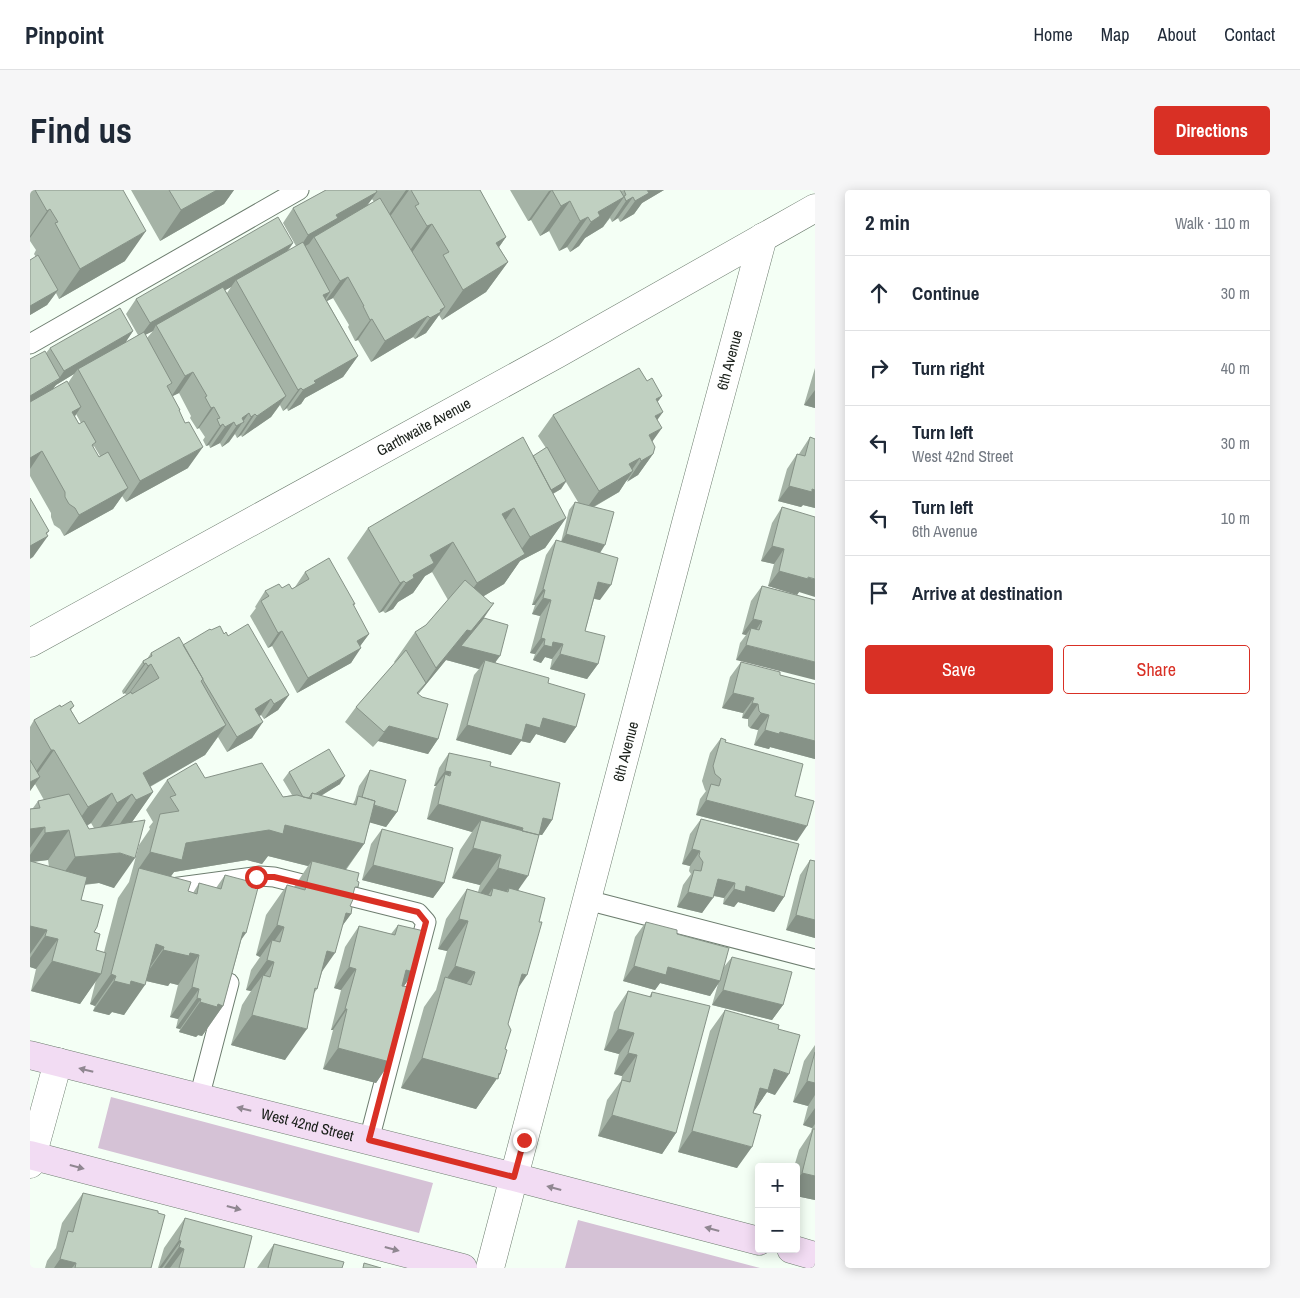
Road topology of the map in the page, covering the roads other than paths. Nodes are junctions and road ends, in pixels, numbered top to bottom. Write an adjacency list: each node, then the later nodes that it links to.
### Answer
1 (299, 190): 4 (lane)
2 (815, 208): 3 (street, Garthwaite Avenue)
3 (763, 237): 5 (street, Garthwaite Avenue); 9 (street, 6th Avenue)
4 (30, 344)
5 (30, 643)
6 (256, 877): 7 (lane); 8 (lane); 15 (lane)
7 (172, 888)
8 (251, 896)
9 (587, 900): 10 (lane); 17 (street, 6th Avenue)
10 (815, 958)
11 (234, 963): 14 (lane)
12 (30, 1055): 13 (street, West 42nd Street)
13 (58, 1062): 14 (street, West 42nd Street, one-way to 13); 16 (street)
14 (198, 1098): 15 (street, West 42nd Street, one-way to 14)
15 (369, 1140): 17 (street, West 42nd Street)
16 (31, 1158): 21 (street, one-way to 21)
17 (514, 1177): 18 (street, West 42nd Street, one-way to 17); 22 (street, 6th Avenue)
18 (755, 1240)
19 (800, 1252): 20 (street)
20 (815, 1256)
21 (463, 1268)
22 (490, 1268)

